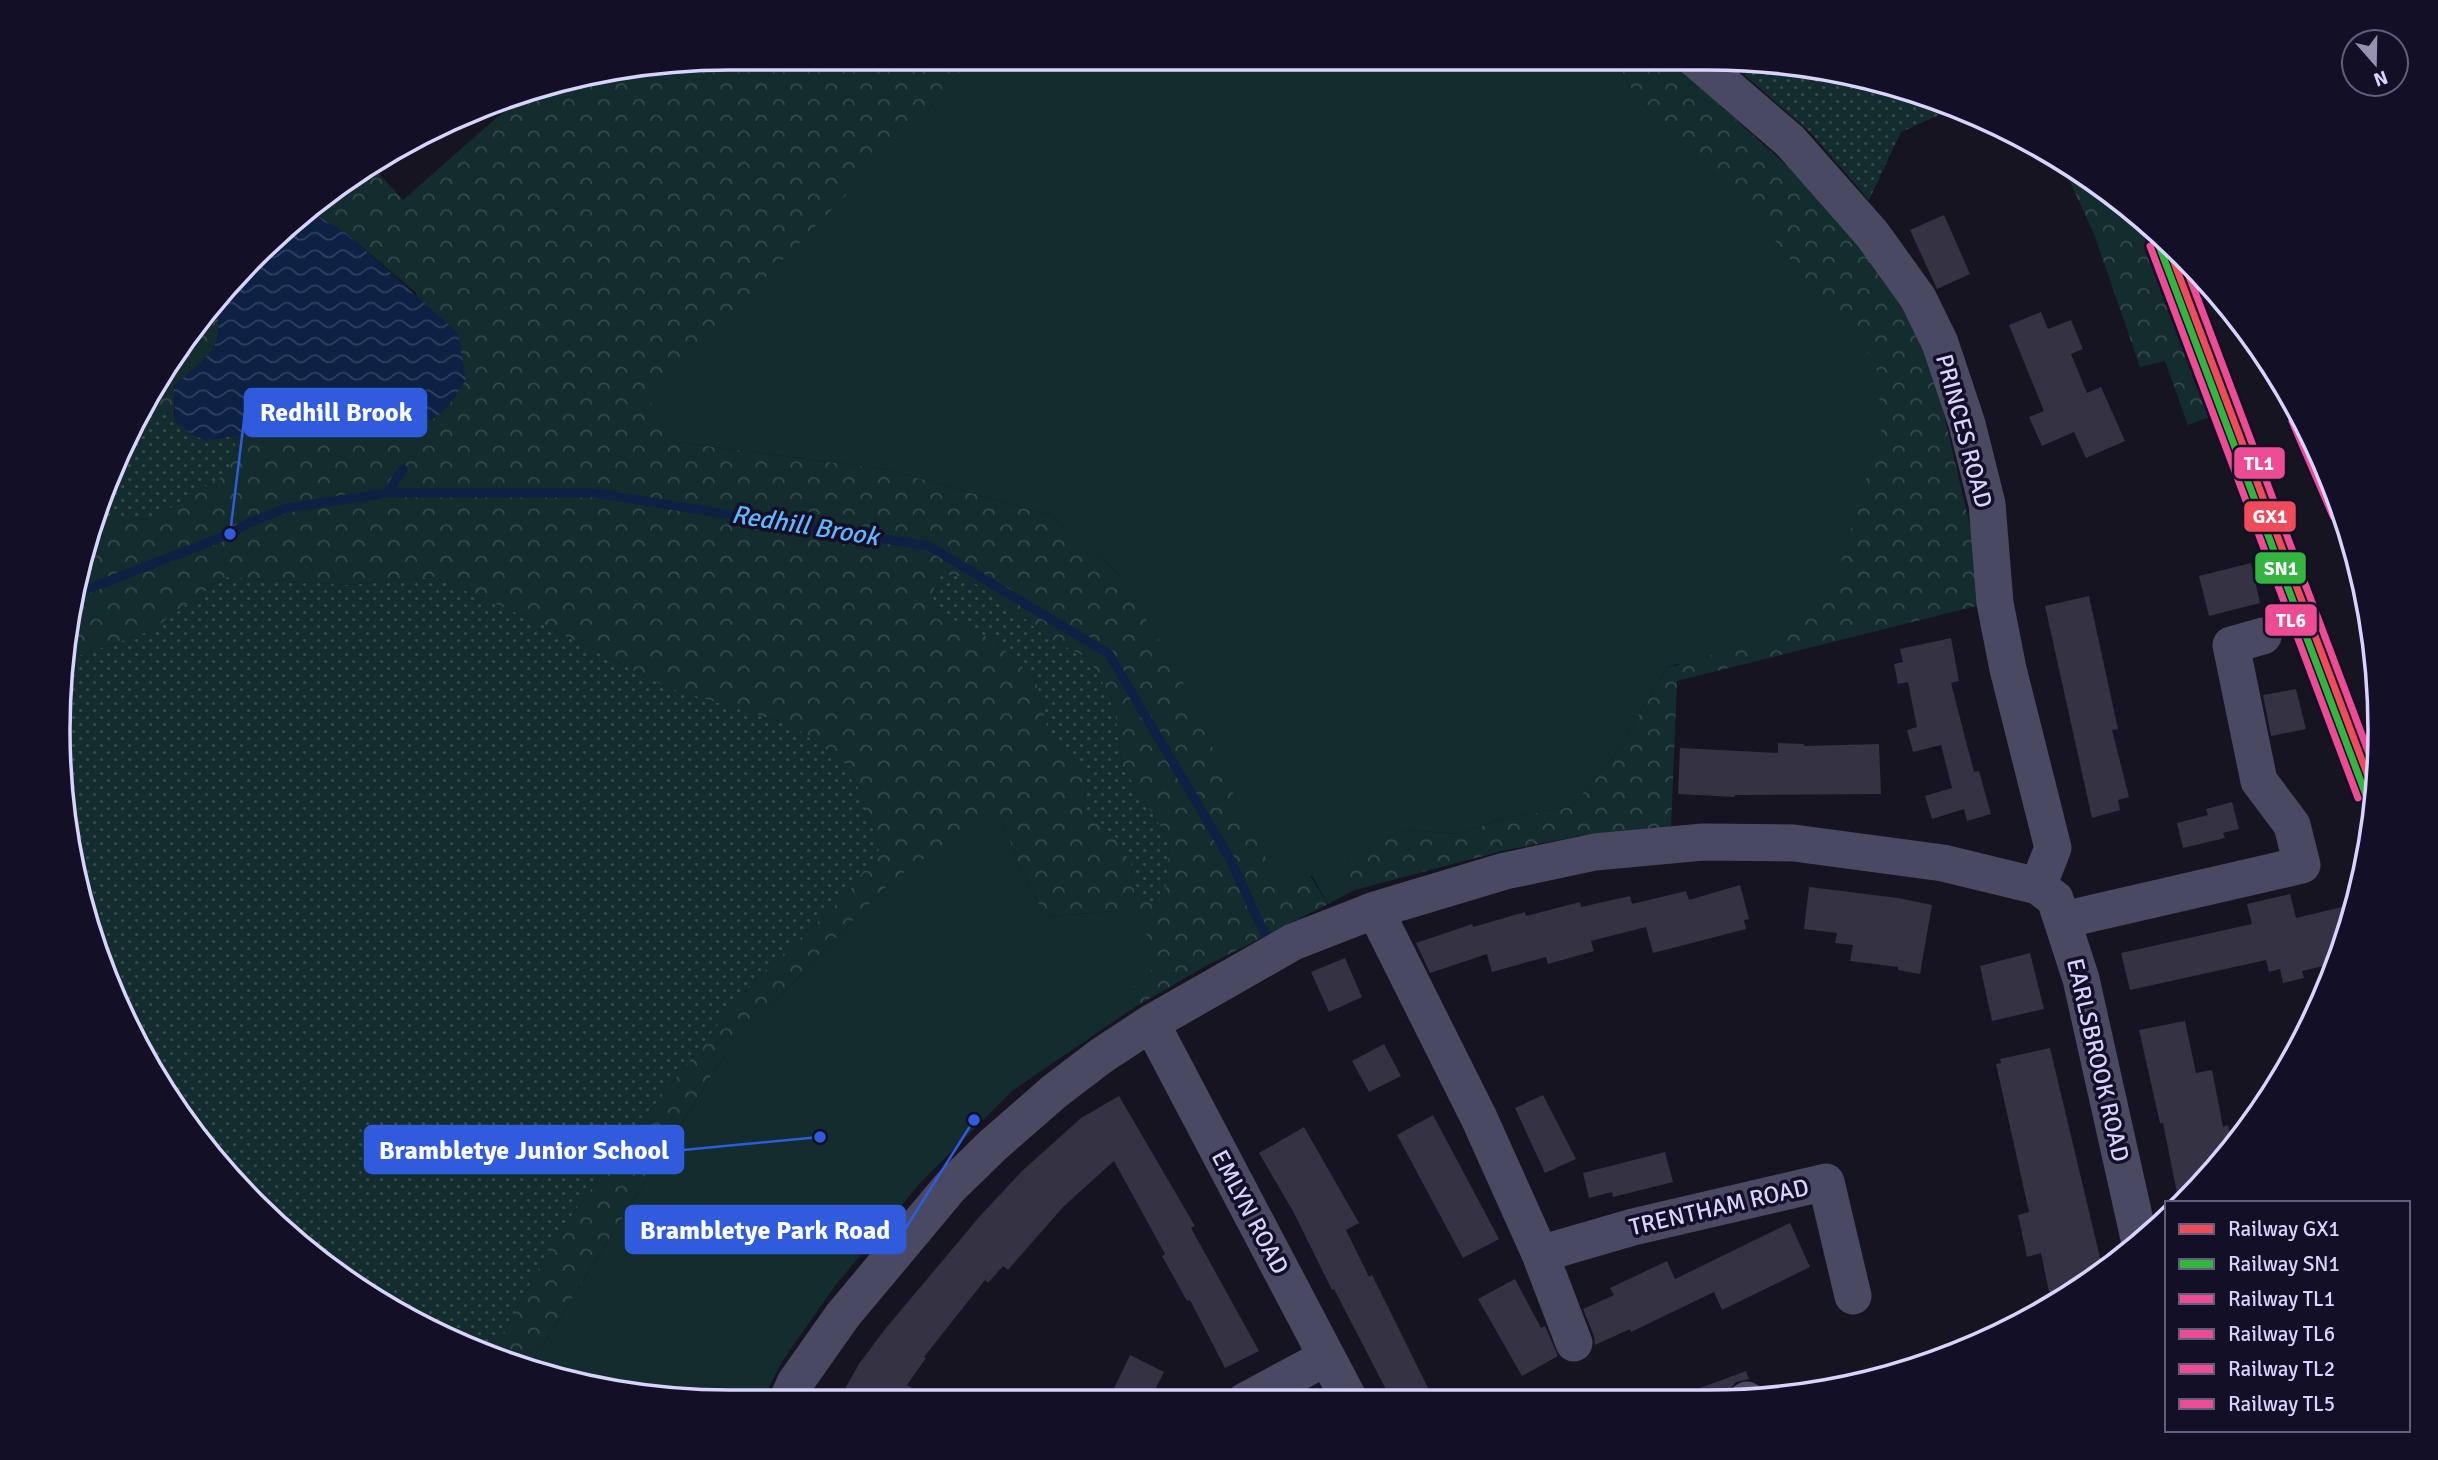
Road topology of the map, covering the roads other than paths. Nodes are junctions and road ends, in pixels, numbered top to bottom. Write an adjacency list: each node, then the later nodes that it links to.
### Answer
1 (1708, 70): 3 (street, PRINCES ROAD)
2 (2263, 636): 5 (street)
3 (2038, 886): 4 (street); 5 (street, EARLSBROOK ROAD)
4 (1375, 910): 6 (street); 8 (street)
5 (2063, 920): 7 (street, EARLSBROOK ROAD)
6 (1151, 1023): 11 (street, EMLYN ROAD); 12 (street)
7 (2137, 1231)
8 (1540, 1254): 9 (street, TRENTHAM ROAD); 10 (street)
9 (1853, 1296)
10 (1574, 1343)
11 (1328, 1357): 13 (street); 14 (street, EMLYN ROAD)
12 (792, 1390)
13 (1266, 1390)
14 (1344, 1390)

